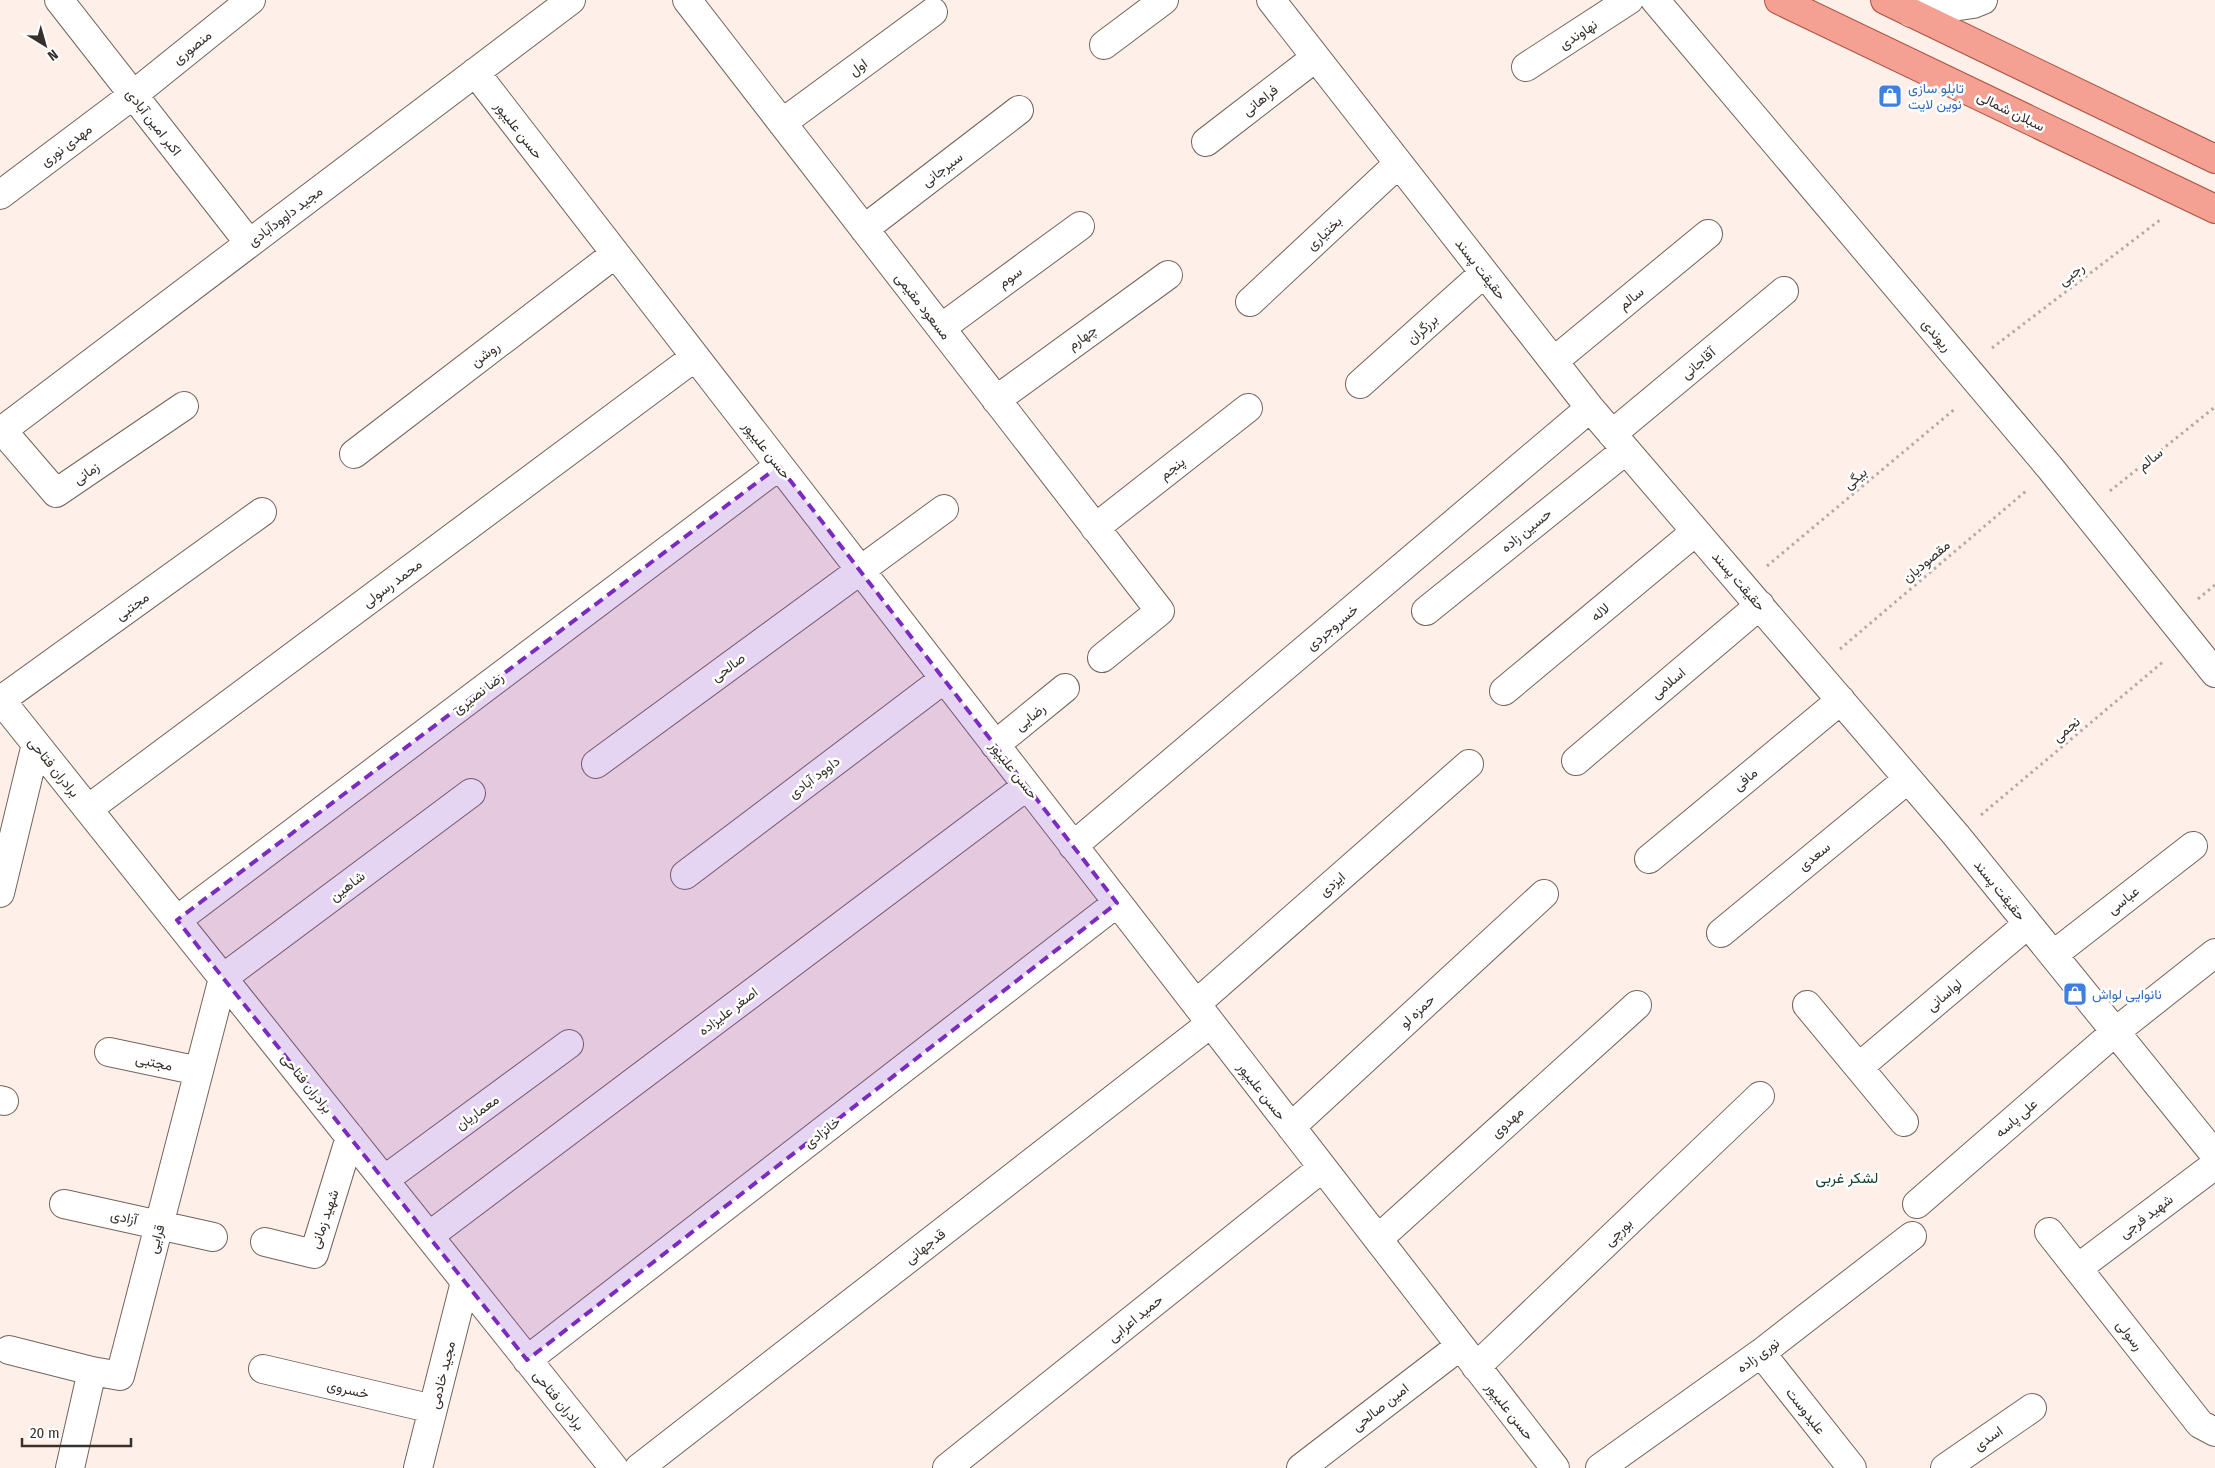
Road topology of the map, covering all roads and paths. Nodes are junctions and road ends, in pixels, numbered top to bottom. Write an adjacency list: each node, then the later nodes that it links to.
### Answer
1 (59, 0): 18 (street, اکبر امین آبادی)
2 (250, 0): 18 (street, منصوری)
3 (571, 0): 17 (street, مجید داوودآبادی)
4 (687, 0): 20 (street, مسعود مقیمی)
5 (1164, 0): 14 (street)
6 (1270, 0): 15 (street, حقیقت پسند)
7 (1629, 0): 16 (street, نهاوندی)
8 (1656, 0): 39 (street, ریوندی)
9 (1779, 0): 25 (main road, سبلان شمالی)
10 (1885, 0): 13 (main road)
11 (1976, 1): 13 (street)
12 (933, 12): 20 (street, اول)
13 (1910, 13): 22 (main road)
14 (1104, 45)
15 (1315, 58): 21 (street, فراهانی); 23 (street, حقیقت پسند)
16 (1526, 68)
17 (475, 72): 30 (street, مجید داوودآبادی); 31 (street, حسن علیپور)
18 (133, 94): 24 (street, مهدی نوری); 30 (street, اکبر امین آبادی)
19 (1019, 110): 28 (street, سیرجانی)
20 (782, 123): 28 (street, مسعود مقیمی)
21 (1206, 142)
22 (2215, 159)
23 (1398, 164): 32 (street, حقیقت پسند); 35 (street, بختیاری)
24 (0, 195)
25 (2190, 197): 26 (main road, سبلان شمالی); 39 (path, رجبی)
26 (2215, 208)
27 (1080, 226): 36 (street, سوم)
28 (864, 229): 36 (street, مسعود مقیمی)
29 (1708, 234): 38 (street, سالم)
30 (249, 243): 46 (street, مجید داوودآبادی)
31 (615, 254): 37 (street, حسن علیپور); 48 (street, روشن)
32 (1484, 273): 38 (street, حقیقت پسند); 40 (street, برزگران)
33 (1168, 275): 41 (street, چهارم)
34 (1784, 291): 47 (street, آقاجانی)
35 (1250, 302)
36 (941, 328): 41 (street, مسعود مقیمی)
37 (695, 357): 49 (street, حسن علیپور); 76 (street, محمد رسولی)
38 (1554, 361): 45 (street, حقیقت پسند)
39 (1973, 378): 50 (street, ریوندی); 57 (path, بیگی)
40 (1360, 384)
41 (996, 400): 54 (street, مسعود مقیمی)
42 (184, 406): 46 (street, زمانی)
43 (2215, 407): 53 (path, سالم)
44 (1248, 408): 54 (street, پنجم)
45 (1590, 408): 47 (street, حقیقت پسند); 78 (street, خسروجردی)
46 (1, 431)
47 (1619, 442): 55 (street, حقیقت پسند); 58 (street, حسین زاده)
48 (354, 454)
49 (779, 466): 56 (street, حسن علیپور); 85 (street, رضا نصیری)
50 (2051, 469): 53 (street, ریوندی); 61 (path, مقصودیان)
51 (944, 509): 56 (street, صالحی)
52 (262, 512): 66 (street, مجتبی)
53 (2085, 512): 59 (street, ریوندی)
54 (1095, 528): 60 (street, مسعود مقیمی)
55 (1695, 532): 57 (street, حقیقت پسند); 65 (street, لاله)
56 (860, 571): 63 (street, حسن علیپور); 71 (street, صالحی)
57 (1751, 595): 61 (street, حقیقت پسند); 70 (street, اسلامی)
58 (1426, 611)
59 (2190, 640): 62 (street, ریوندی); 77 (path, نجمی)
60 (1102, 658)
61 (1816, 670): 67 (street, حقیقت پسند)
62 (2215, 673)
63 (944, 679): 69 (street, حسن علیپور); 81 (street, داوود آبادی)
64 (1065, 688): 69 (street, رضایی)
65 (1504, 691)
66 (1, 700): 68 (street, برادران فتاحی)
67 (1841, 700): 73 (street, حقیقت پسند); 80 (street, مافی)
68 (36, 744): 76 (street, برادران فتاحی); 82 (street)
69 (995, 745): 74 (street, حسن علیپور)
70 (1576, 761)
71 (596, 764)
72 (1469, 764): 93 (street, ایزدی)
73 (1908, 779): 77 (street, حقیقت پسند); 87 (street, سعدی)
74 (1027, 786): 78 (street, حسن علیپور); 111 (street, اصغر علیزاده)
75 (470, 793): 90 (street, شاهین)
76 (88, 809): 85 (street, برادران فتاحی)
77 (1956, 836): 86 (street, حقیقت پسند)
78 (1074, 846): 84 (street, حسن علیپور)
79 (2193, 846): 89 (street, عباسی)
80 (1649, 858)
81 (685, 875)
82 (0, 893)
83 (1544, 894): 101 (street, حمزه لو)
84 (1117, 903): 93 (street, حسن علیپور); 121 (street, خانزادی)
85 (177, 920): 90 (street, برادران فتاحی)
86 (2028, 924): 89 (street, حقیقت پسند); 97 (street, لواسانی)
87 (1721, 933)
88 (2215, 953): 94 (street, علی پاسه)
89 (2053, 955): 94 (street, حقیقت پسند)
90 (223, 978): 98 (street, قرایی); 102 (street, برادران فتاحی)
91 (1637, 1005): 114 (street, مهدوی)
92 (1806, 1006): 97 (street)
93 (1203, 1014): 101 (street, حسن علیپور); 131 (street, قدجهانی)
94 (2116, 1032): 103 (street, حقیقت پسند); 108 (street, علی پاسه)
95 (569, 1044): 106 (street, معماریان)
96 (108, 1052): 98 (street, مجتبی)
97 (1859, 1067): 100 (street)
98 (199, 1072): 109 (street, قرایی)
99 (1760, 1096): 122 (street, بورچی)
100 (1904, 1122)
101 (1291, 1127): 105 (street, حسن علیپور)
102 (350, 1138): 106 (street, برادران فتاحی); 115 (street, شهید زمانی)
103 (2215, 1155)
104 (2215, 1165): 116 (street, شهید فرجی)
105 (1322, 1168): 114 (street, حسن علیپور); 132 (street, حمید اعرابی)
106 (384, 1180): 111 (street, برادران فتاحی)
107 (64, 1204): 109 (street, آزادی)
108 (1918, 1204)
109 (160, 1225): 113 (street, آزادی); 124 (street, قرایی)
110 (2049, 1232): 116 (street, رسولی)
111 (429, 1236): 117 (street, برادران فتاحی)
112 (1912, 1236): 120 (street, نوری زاده)
113 (213, 1237)
114 (1378, 1239): 118 (street, حسن علیپور)
115 (265, 1242)
116 (2078, 1268): 127 (street, رسولی)
117 (465, 1282): 121 (street, برادران فتاحی); 126 (street, مجید خادمی)
118 (1460, 1346): 122 (street, حسن علیپور); 133 (street, امین صالحی)
119 (9, 1350): 124 (street)
120 (1761, 1353): 135 (street, نوری زاده); 136 (street, علیدوست)
121 (528, 1360): 130 (street, برادران فتاحی)
122 (1476, 1367): 134 (street, حسن علیپور)
123 (263, 1369): 126 (street, خسروی)
124 (92, 1371): 128 (street)
125 (2032, 1408): 137 (street, اسدی)
126 (433, 1409): 129 (street, مجید خادمی)
127 (2215, 1432)
128 (70, 1468)
129 (418, 1468)
130 (614, 1468)
131 (639, 1468)
132 (947, 1468)
133 (1301, 1468)
134 (1554, 1468)
135 (1600, 1468)
136 (1852, 1468)
137 (1945, 1468)

